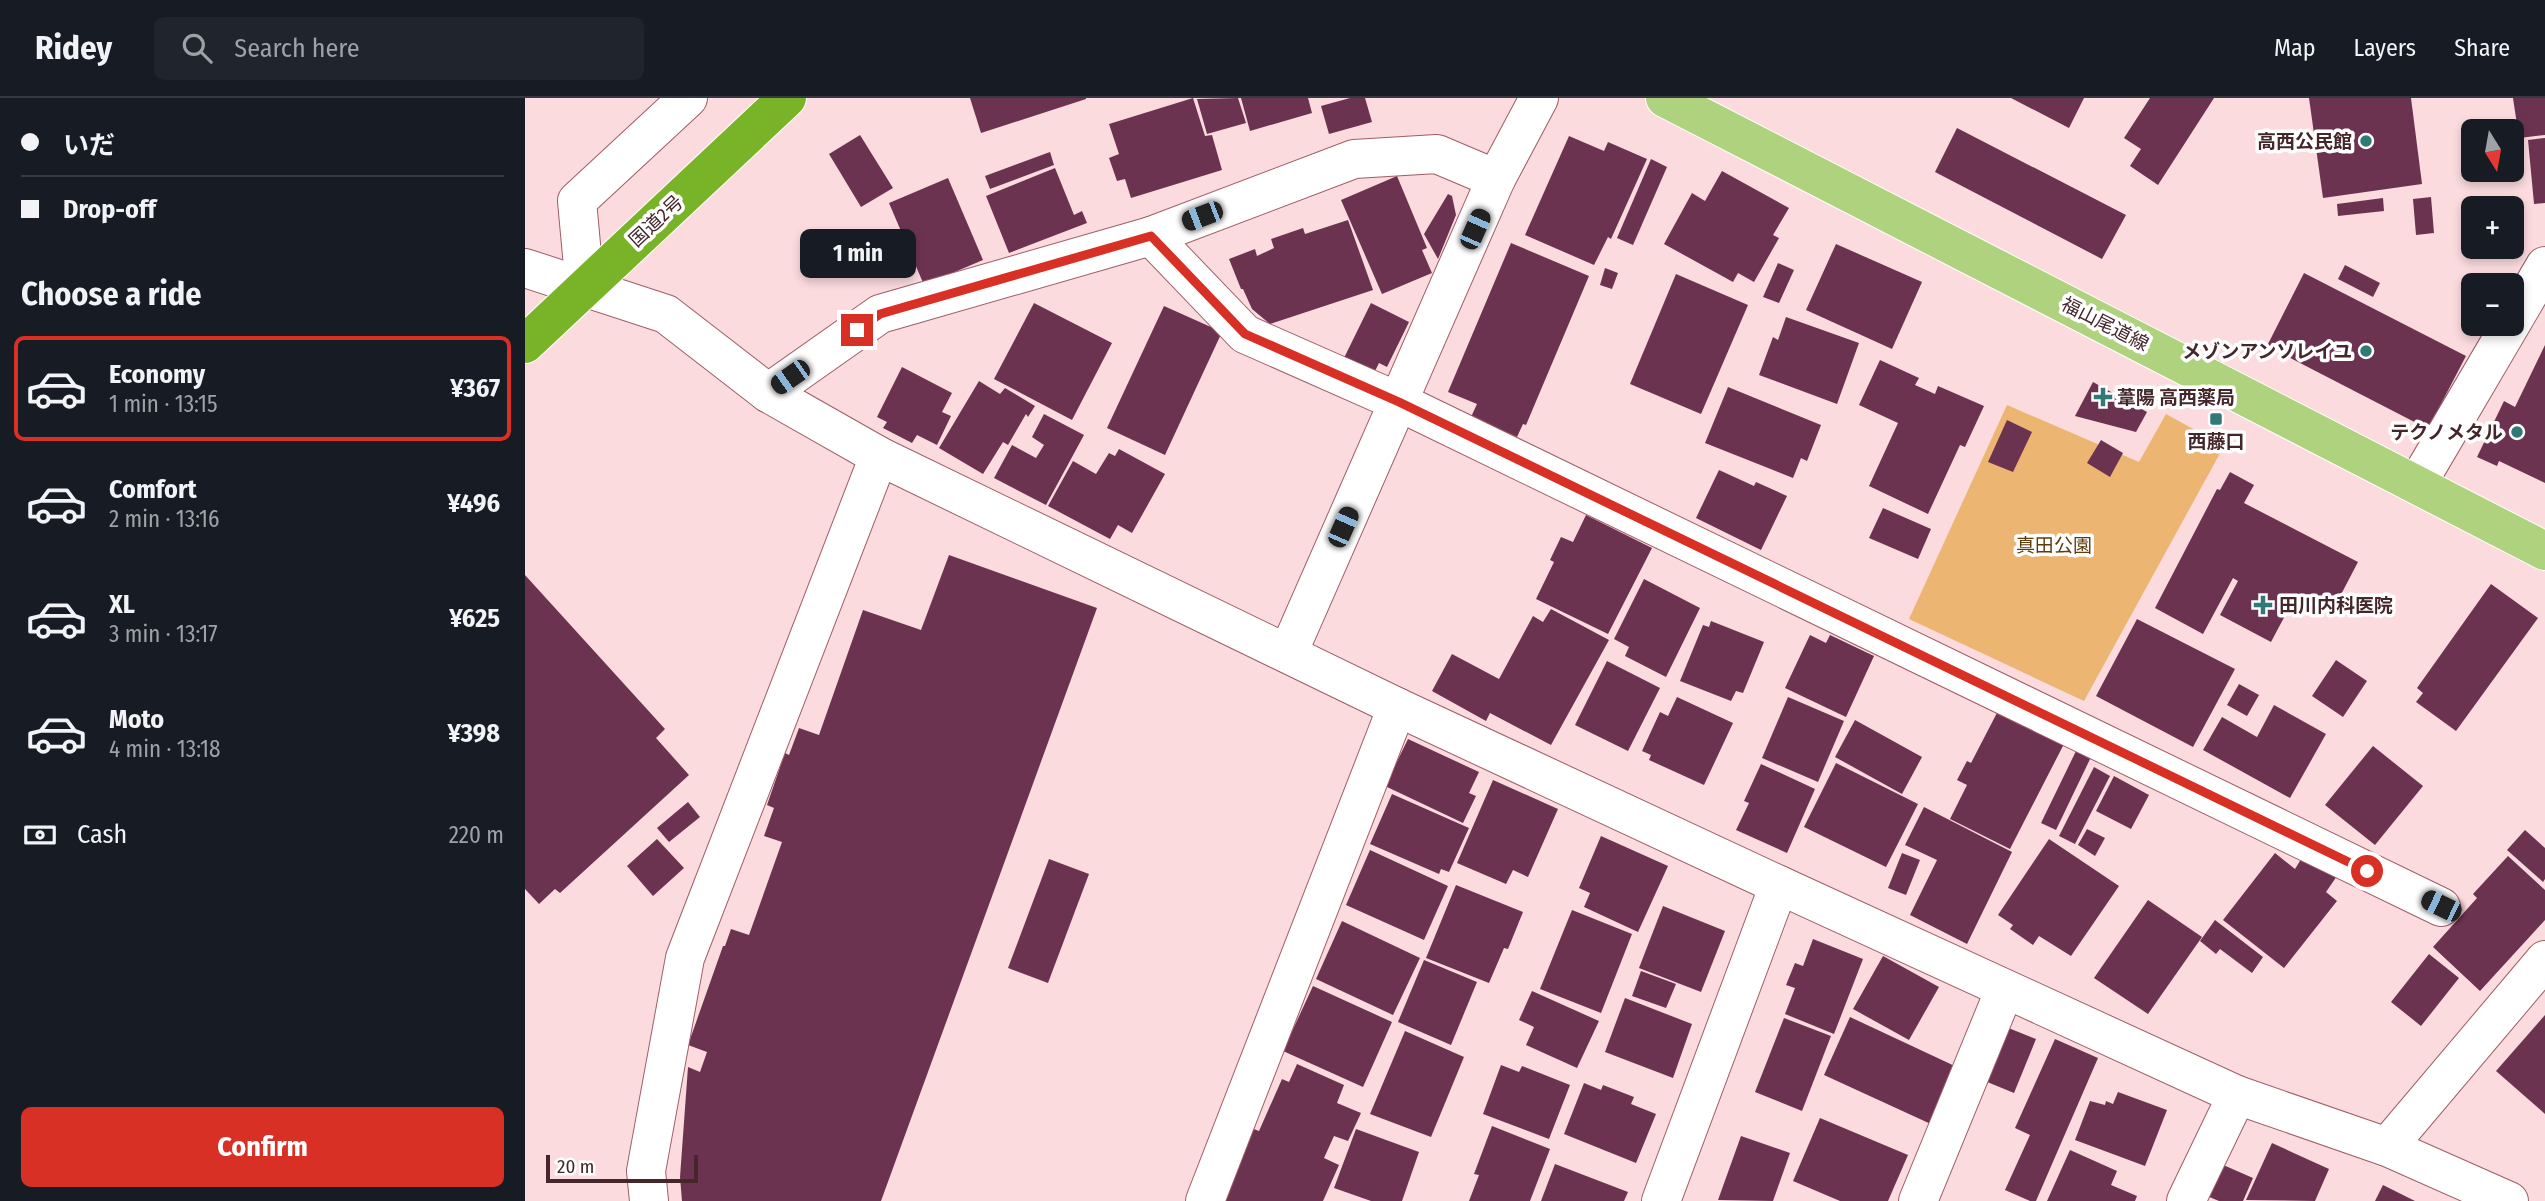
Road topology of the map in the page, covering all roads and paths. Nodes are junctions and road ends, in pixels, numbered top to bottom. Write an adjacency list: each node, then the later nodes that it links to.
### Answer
1 (688, 98): 9 (street)
2 (787, 98): 9 (highway, 国道2号)
3 (1539, 98): 5 (street)
4 (1665, 98): 14 (main road, 福山尾道線)
5 (1496, 179): 6 (street); 12 (street)
6 (1151, 236): 11 (street); 12 (street)
7 (2545, 266): 14 (street)
8 (525, 268): 9 (street)
9 (585, 288): 10 (highway, 国道2号); 11 (street)
10 (525, 344)
11 (768, 393): 13 (street)
12 (1399, 402): 16 (street); 19 (street)
13 (879, 456): 16 (street); 24 (street)
14 (2417, 484): 15 (main road, 福山尾道線)
15 (2545, 551)
16 (1288, 653): 17 (street)
17 (1397, 706): 18 (street); 25 (street)
18 (1779, 885): 21 (street); 26 (street)
19 (2441, 906)
20 (2545, 960): 23 (street)
21 (2005, 989): 22 (street); 27 (street)
22 (2237, 1095): 23 (street); 28 (street)
23 (2387, 1147): 29 (street)
24 (649, 1201)
25 (1205, 1201)
26 (1661, 1201)
27 (1918, 1201)
28 (2186, 1201)
29 (2509, 1201)

